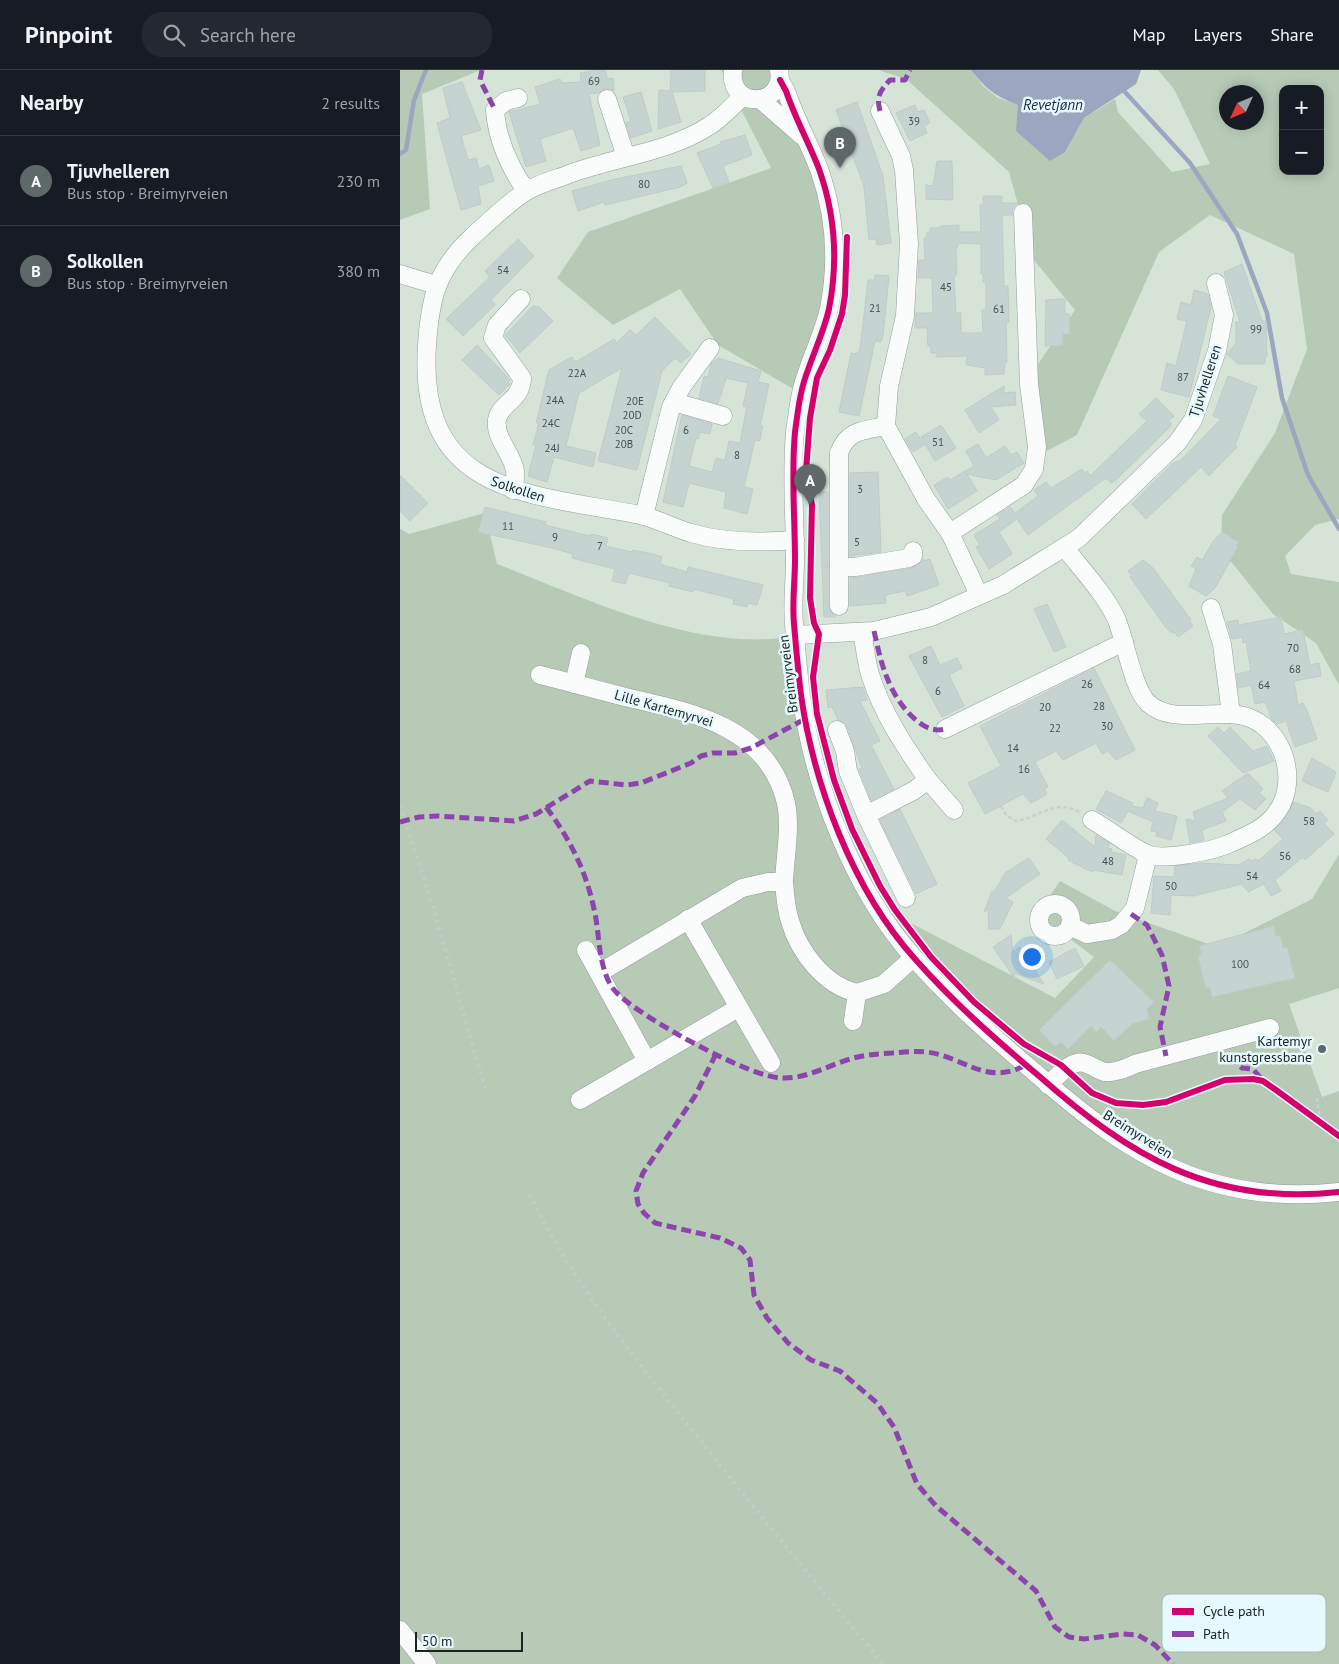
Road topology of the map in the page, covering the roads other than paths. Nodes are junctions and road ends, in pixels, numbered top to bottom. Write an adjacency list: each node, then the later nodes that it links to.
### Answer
1 (733, 70): 4 (street)
2 (779, 75): 4 (street, Solkollen); 7 (street, Breimyrveien)
3 (518, 98): 9 (street)
4 (752, 98): 7 (street, Breimyrveien); 8 (street, Solkollen)
5 (607, 99): 8 (street)
6 (880, 111): 18 (street)
7 (805, 138): 22 (street, Breimyrveien)
8 (626, 157): 9 (street, Solkollen)
9 (526, 191): 13 (street, Solkollen)
10 (1023, 213): 21 (street)
11 (400, 274): 13 (street)
12 (1216, 283): 23 (street, Tjuvhelleren)
13 (436, 286): 19 (street, Solkollen)
14 (521, 298): 19 (street)
15 (710, 348): 16 (street)
16 (674, 402): 17 (street); 20 (street)
17 (723, 416)
18 (886, 426): 21 (street); 25 (street)
19 (513, 490): 20 (street, Solkollen)
20 (644, 516): 22 (street, Solkollen)
21 (950, 533): 26 (street)
22 (795, 540): 30 (street, Breimyrveien)
23 (1065, 548): 26 (street, Tjuvhelleren); 31 (street)
24 (913, 551): 25 (street)
25 (839, 567): 27 (street)
26 (980, 595): 29 (street, Tjuvhelleren)
27 (839, 606)
28 (1211, 608): 35 (street)
29 (862, 632): 30 (street, Tjuvhelleren); 38 (street)
30 (796, 635): 48 (street, Breimyrveien)
31 (1124, 642): 35 (street); 36 (street)
32 (581, 653): 34 (street)
33 (540, 675): 34 (street, Lille Kartemyrvei)
34 (574, 684): 43 (street, Lille Kartemyrvei)
35 (1231, 714): 42 (street)
36 (946, 729)
37 (837, 730): 40 (street)
38 (928, 780): 39 (street); 40 (street)
39 (954, 810)
40 (866, 816): 44 (street)
41 (1092, 820): 42 (street)
42 (1148, 855): 46 (street)
43 (784, 882): 45 (street); 50 (street, Lille Kartemyrvei)
44 (906, 898)
45 (688, 919): 49 (street); 51 (street)
46 (1070, 926)
47 (586, 950): 49 (street)
48 (913, 958): 50 (street); 56 (street, Breimyrveien)
49 (599, 973): 54 (street)
50 (857, 993): 52 (street)
51 (738, 1008): 54 (street); 55 (street)
52 (852, 1021)
53 (1270, 1028): 56 (street)
54 (647, 1061): 57 (street)
55 (771, 1063)
56 (1048, 1085): 58 (street, Breimyrveien)
57 (580, 1100)
58 (1339, 1192)
59 (400, 1630): 60 (street)
60 (427, 1664)

